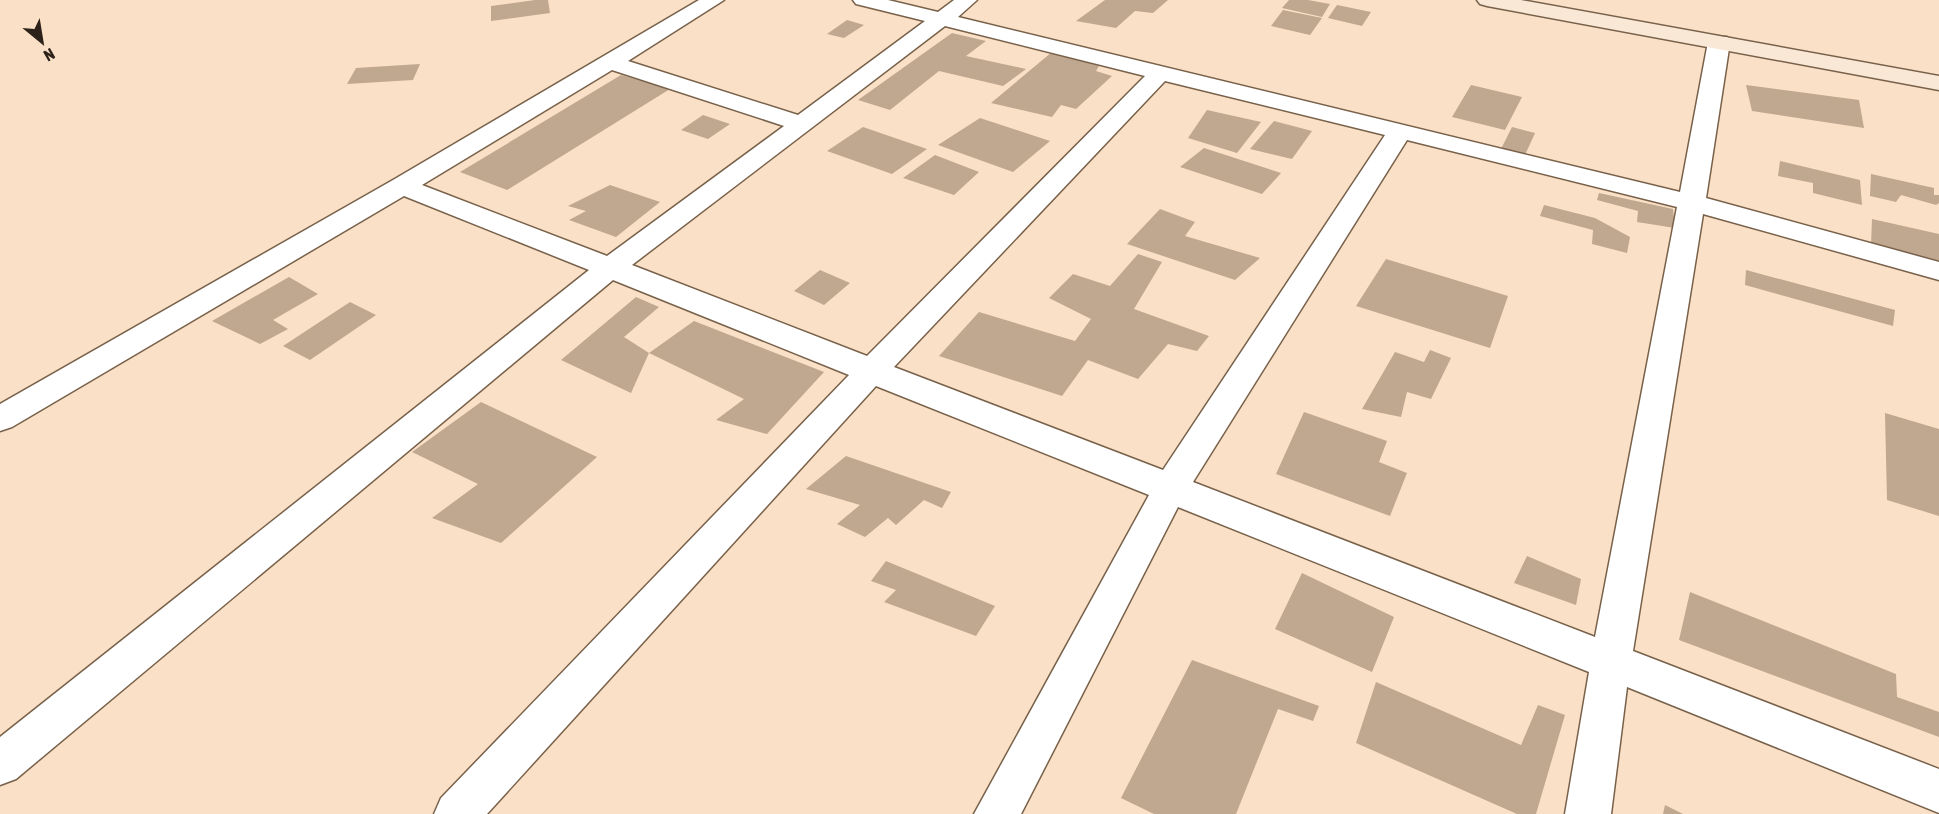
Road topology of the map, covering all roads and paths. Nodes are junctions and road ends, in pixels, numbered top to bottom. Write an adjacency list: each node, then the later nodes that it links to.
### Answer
1 (714, 0): 6 (street)
2 (863, 0): 4 (street)
3 (1487, 0): 5 (main road)
4 (955, 9): 7 (street); 9 (street)
5 (1719, 42): 8 (main road); 12 (street)
6 (610, 62): 9 (street); 11 (street)
7 (1161, 72): 10 (street); 15 (street)
8 (1939, 83)
9 (802, 124): 13 (street)
10 (1401, 130): 12 (street); 17 (street)
11 (402, 186): 13 (street); 16 (street)
12 (1692, 203): 14 (street); 18 (street)
13 (610, 268): 15 (street); 19 (street)
14 (1939, 271)
15 (871, 371): 17 (street); 21 (street)
16 (0, 419)
17 (1170, 489): 18 (street); 22 (street)
18 (1608, 661): 20 (street); 23 (street)
19 (0, 764)
20 (1939, 791)
21 (457, 814)
22 (997, 814)
23 (1588, 814)

